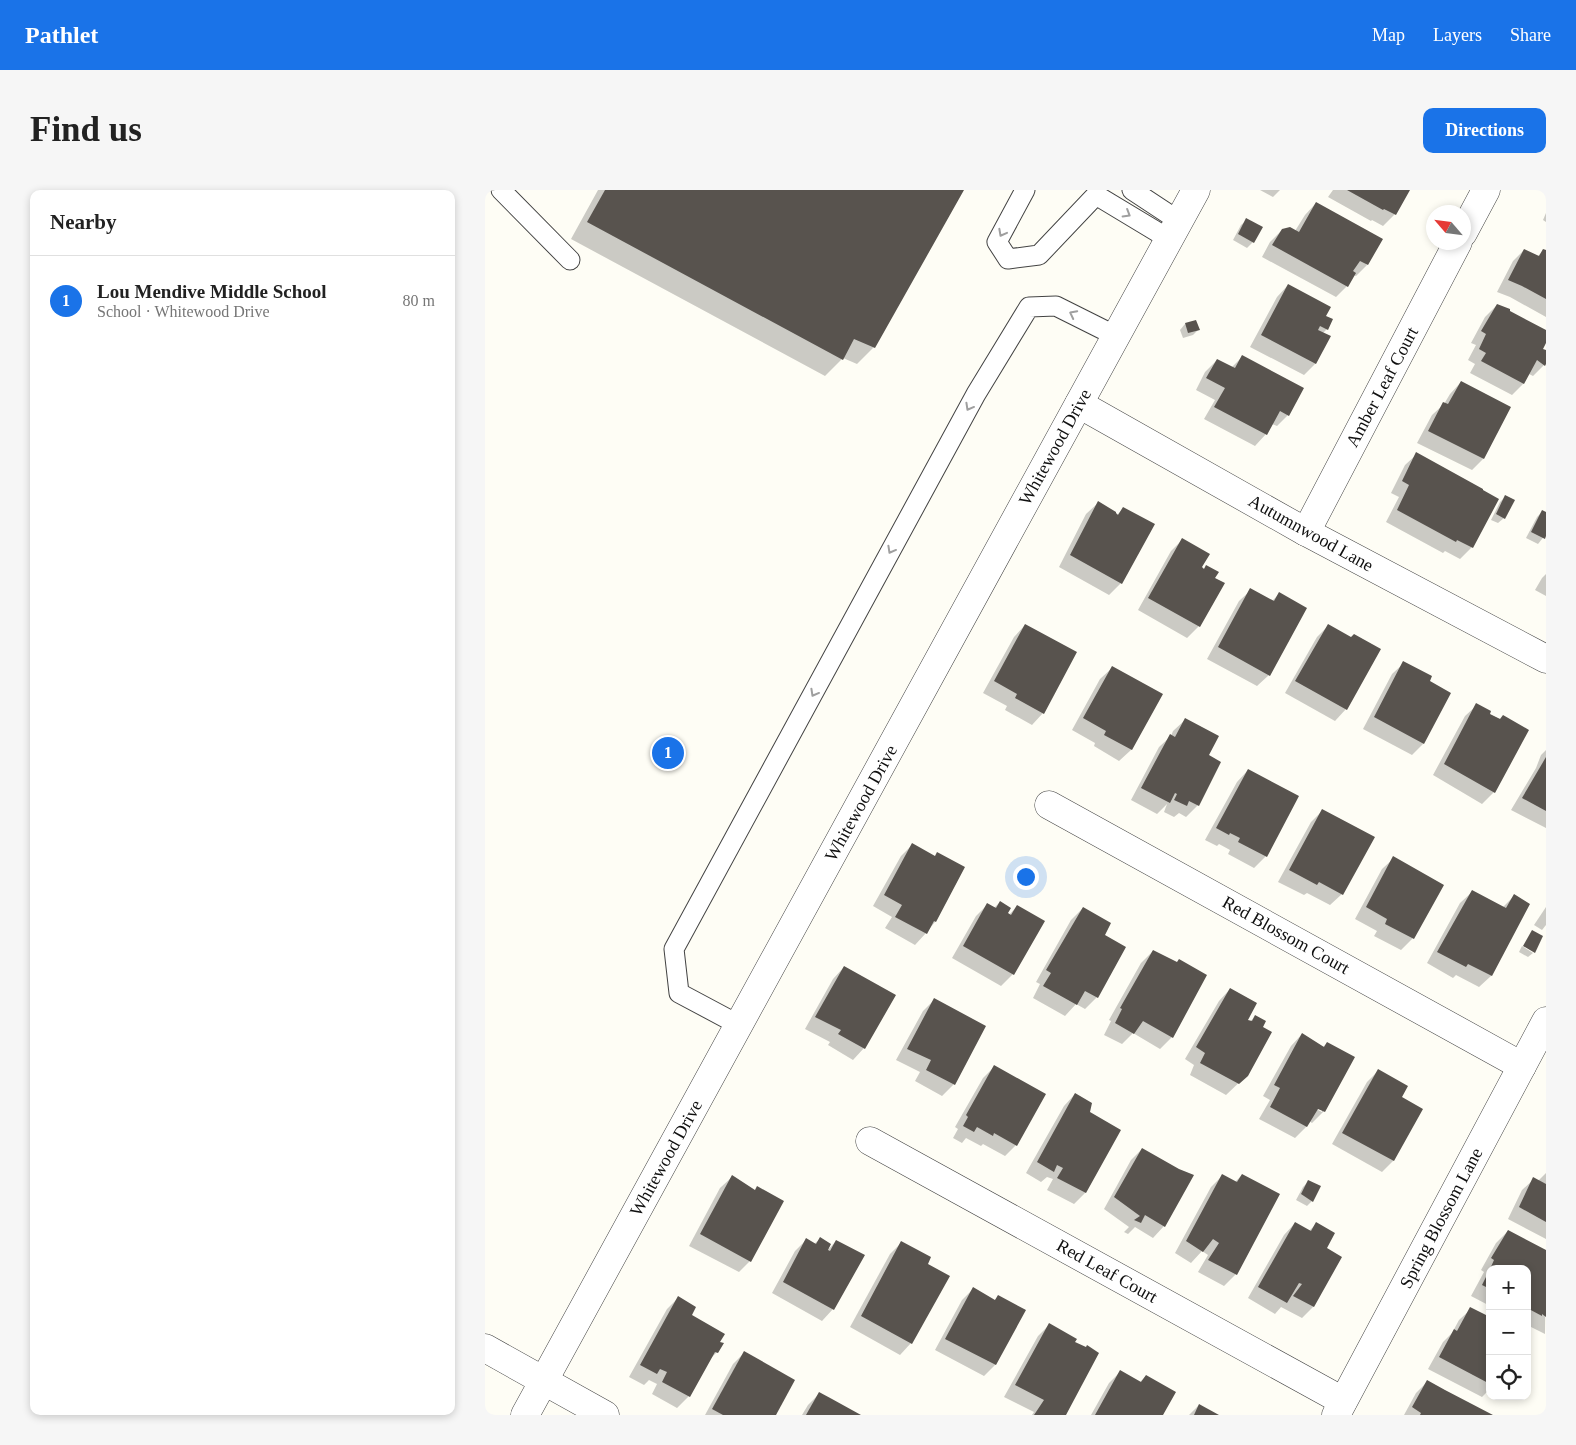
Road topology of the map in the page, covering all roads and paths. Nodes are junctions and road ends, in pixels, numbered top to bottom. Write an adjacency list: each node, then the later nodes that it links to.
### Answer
1 (501, 190): 10 (lane)
2 (1025, 190): 6 (lane, one-way to 6)
3 (1132, 190): 8 (lane)
4 (1196, 190): 8 (street, Whitewood Drive)
5 (1486, 190): 7 (street)
6 (1098, 193): 8 (lane, one-way to 8)
7 (1471, 218)
8 (1174, 230): 11 (street, Whitewood Drive)
9 (1454, 250): 13 (street, Amber Leaf Court)
10 (570, 260)
11 (1116, 336): 12 (street, Whitewood Drive); 17 (lane, one-way to 17)
12 (1079, 404): 13 (street, Autumnwood Lane); 17 (street, Whitewood Drive)
13 (1306, 532): 14 (street, Autumnwood Lane)
14 (1546, 659)
15 (1049, 805): 18 (street, Red Blossom Court)
16 (1546, 1021): 18 (street, Spring Blossom Lane)
17 (739, 1024): 21 (street, Whitewood Drive)
18 (1522, 1066): 22 (street, Spring Blossom Lane)
19 (870, 1140): 22 (street, Red Leaf Court)
20 (485, 1348): 21 (street)
21 (543, 1381): 23 (street, Whitewood Drive); 24 (street)
22 (1340, 1408)
23 (525, 1415)
24 (605, 1415)

